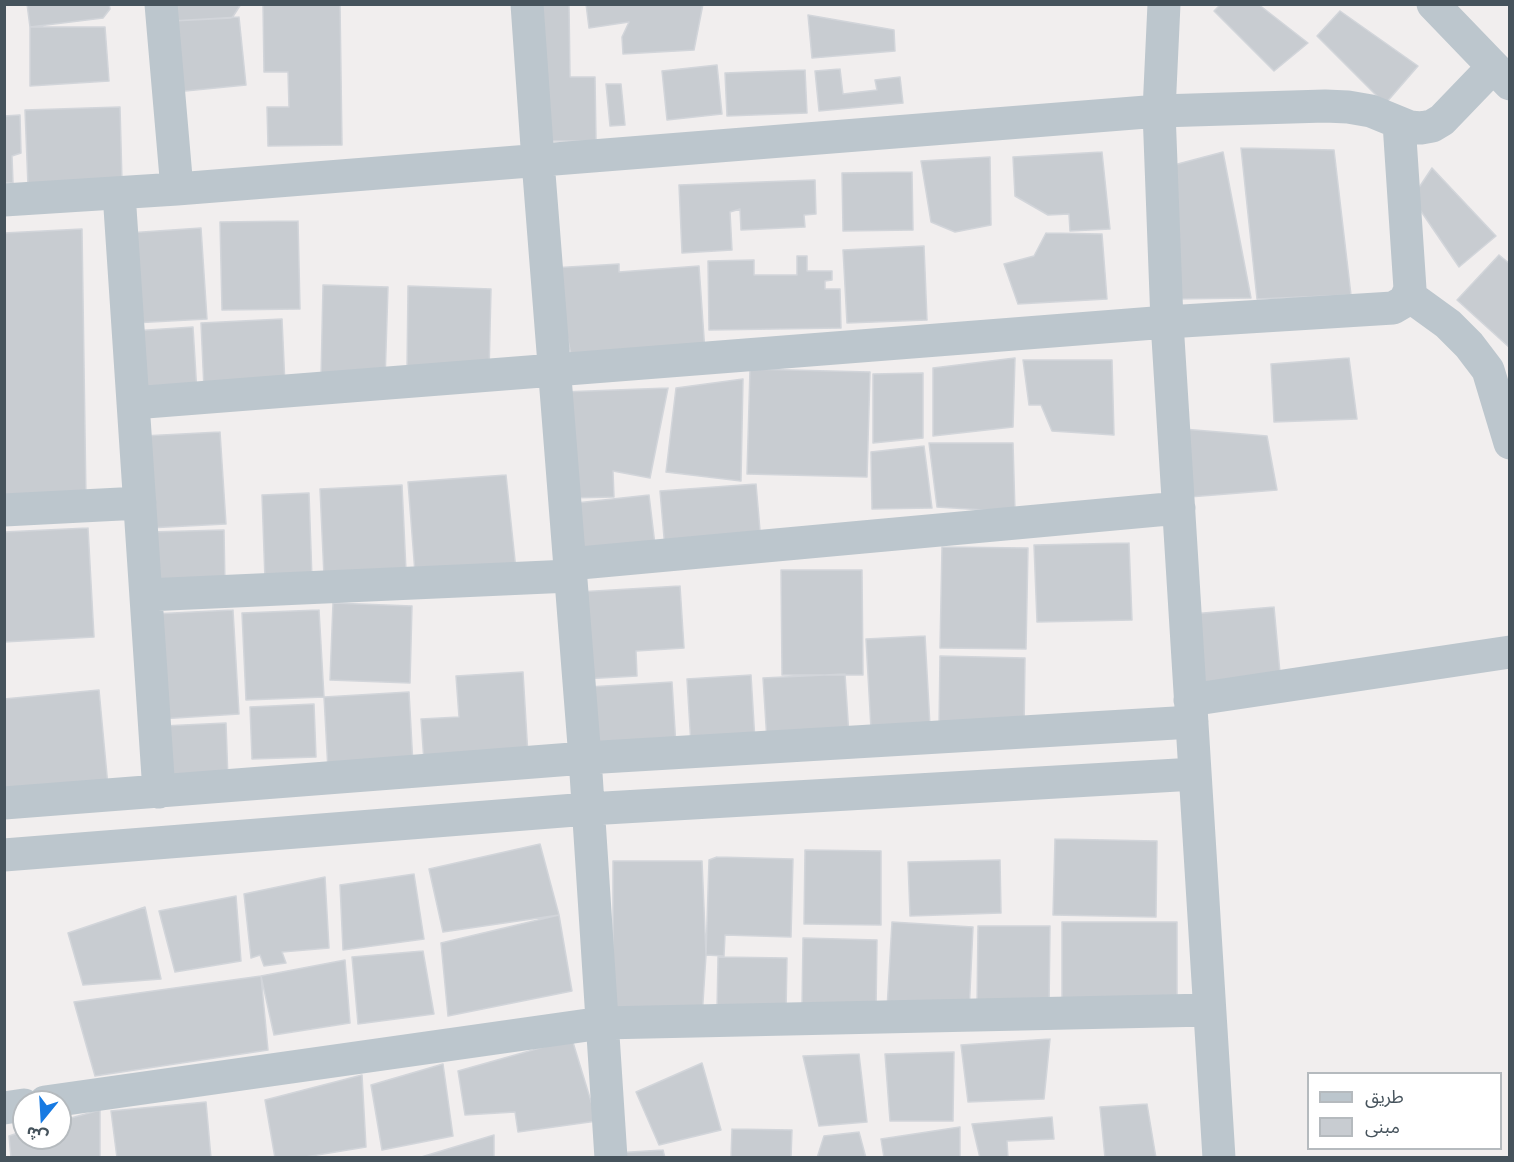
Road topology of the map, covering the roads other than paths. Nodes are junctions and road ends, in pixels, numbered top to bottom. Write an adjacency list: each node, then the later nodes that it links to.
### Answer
1 (161, 4): 9 (street)
2 (527, 4): 8 (street)
3 (1164, 4): 6 (street)
4 (1433, 4): 5 (street)
5 (1501, 75): 7 (street)
6 (1159, 111): 7 (street); 8 (street); 13 (street)
7 (1399, 123): 12 (street)
8 (538, 160): 9 (street); 14 (street)
9 (177, 189): 10 (street)
10 (119, 193): 11 (street); 15 (street)
11 (4, 200)
12 (1408, 296): 13 (street); 16 (street)
13 (1167, 322): 14 (street); 18 (street)
14 (554, 369): 15 (street); 20 (street)
15 (133, 404): 17 (street)
16 (1509, 443)
17 (140, 504): 19 (street); 21 (street)
18 (1179, 508): 20 (street); 23 (street)
19 (4, 510)
20 (570, 570): 21 (street); 24 (street)
21 (146, 595): 26 (street)
22 (1509, 652): 23 (street)
23 (1191, 711): 24 (street); 25 (street)
24 (585, 758): 26 (street); 29 (street)
25 (1195, 774): 29 (street); 32 (street)
26 (159, 792): 27 (street)
27 (53, 800): 28 (street); 30 (street)
28 (4, 803)
29 (588, 809): 30 (street); 33 (street)
30 (53, 851): 31 (street)
31 (4, 855)
32 (1209, 1010): 33 (street); 36 (street)
33 (602, 1023): 34 (street); 35 (street)
34 (72, 1098)
35 (611, 1158)
36 (1219, 1158)

